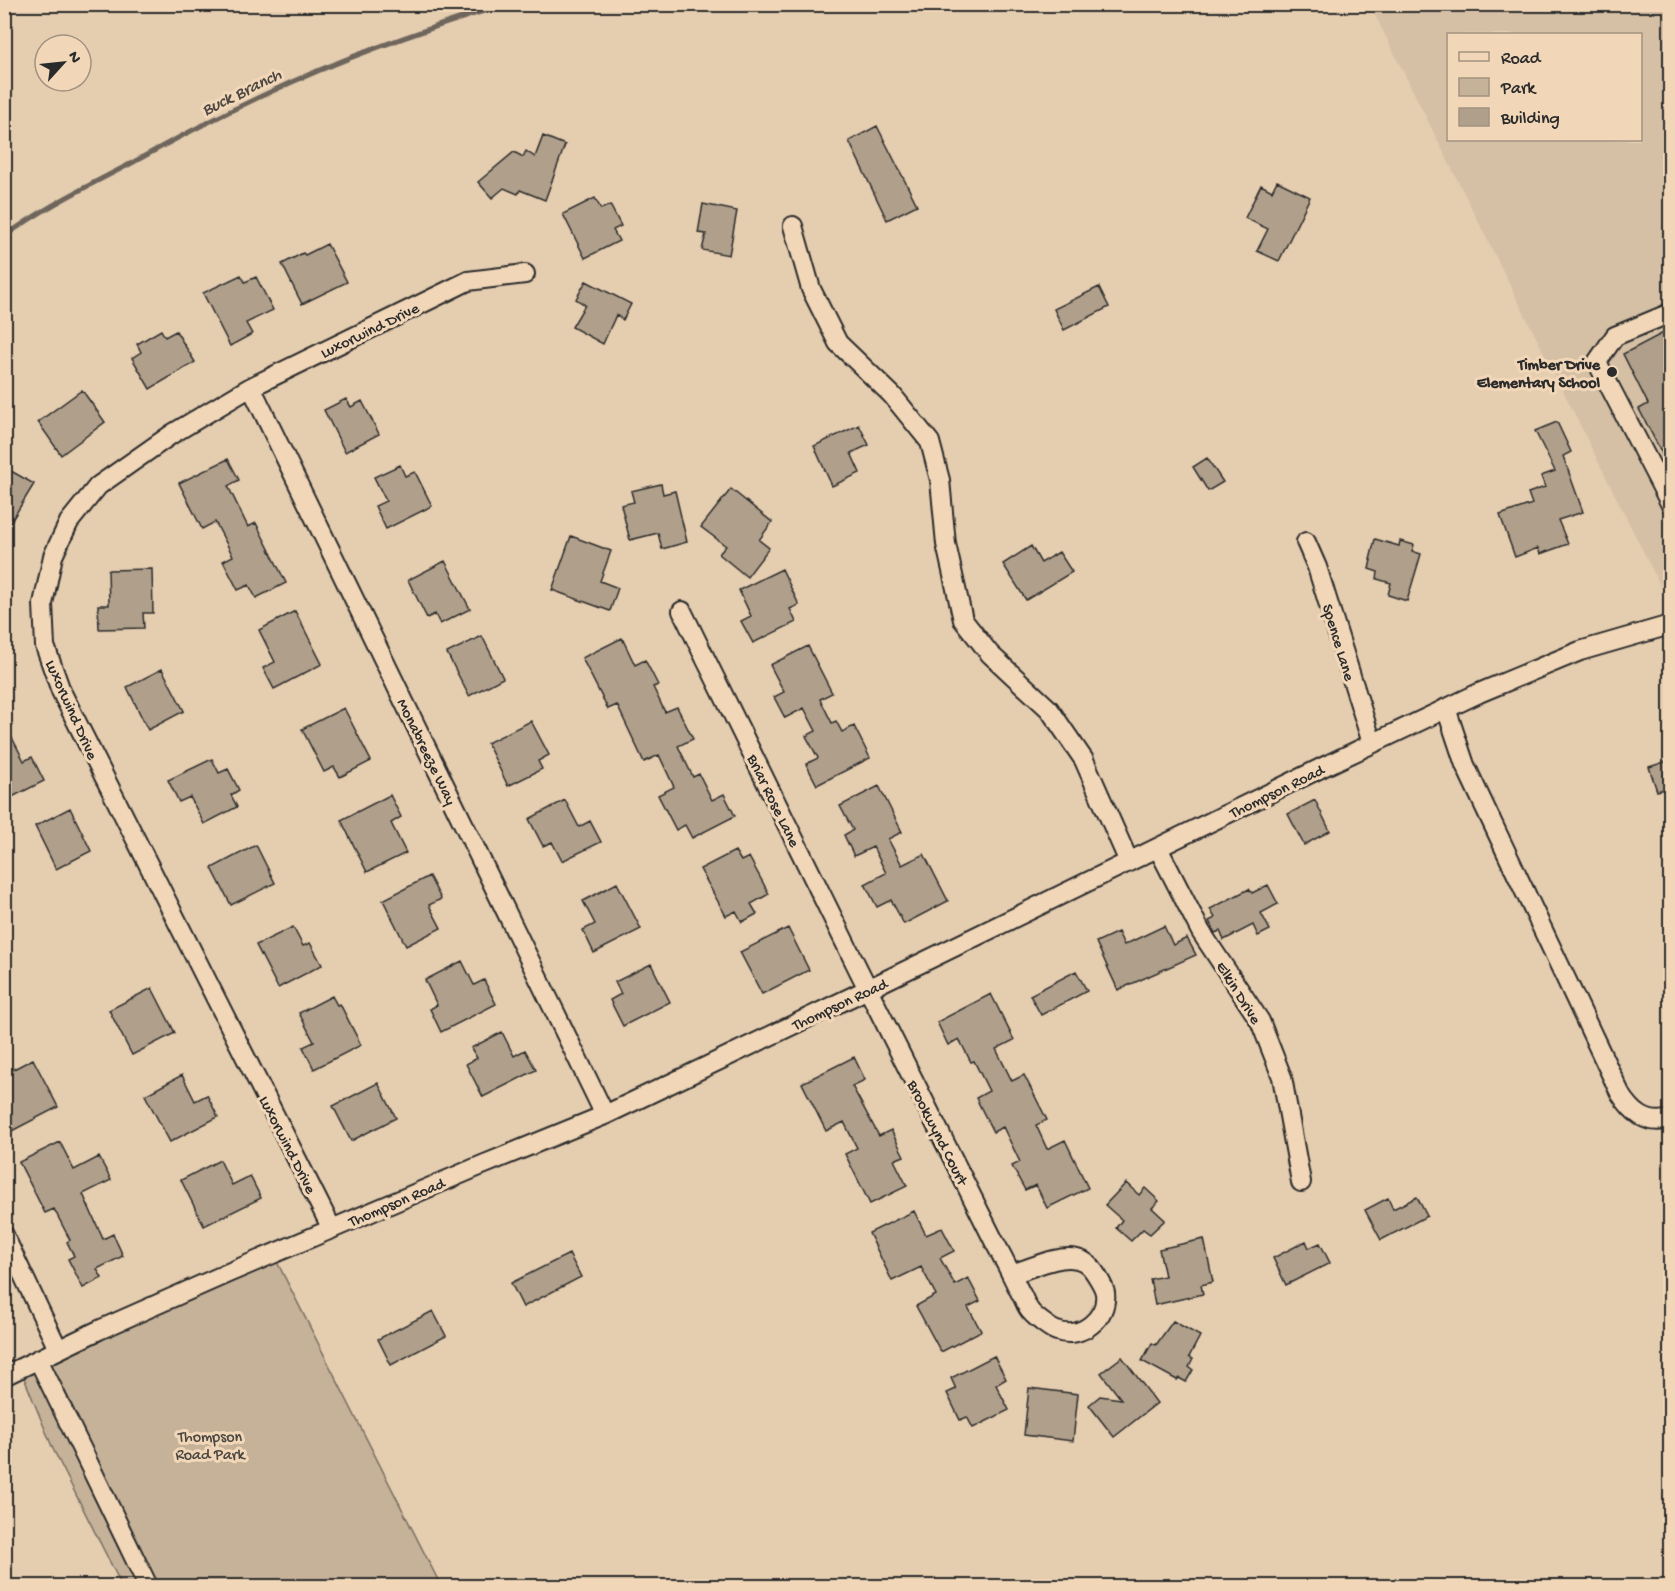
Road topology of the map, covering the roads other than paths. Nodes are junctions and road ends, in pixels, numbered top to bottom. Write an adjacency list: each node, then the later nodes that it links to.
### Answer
1 (794, 226): 12 (street)
2 (525, 274): 4 (street, Luxorwind Drive)
3 (1671, 316): 5 (street)
4 (250, 387): 14 (street, Monabreeze Way); 17 (street, Luxorwind Drive)
5 (1671, 504)
6 (1306, 542): 10 (street, Spence Lane)
7 (682, 611): 13 (street, Briar Rose Lane)
8 (1671, 625): 9 (street, Thompson Road)
9 (1446, 708): 10 (street, Thompson Road); 15 (street)
10 (1372, 744): 11 (street, Thompson Road)
11 (1158, 848): 12 (street, Thompson Road); 16 (street, Elkin Drive)
12 (1129, 862): 13 (street, Thompson Road)
13 (868, 989): 14 (street, Thompson Road); 19 (street, Brookwynd Court)
14 (605, 1115): 17 (street, Thompson Road)
15 (1671, 1119)
16 (1301, 1182)
17 (332, 1229): 20 (street, Thompson Road)
18 (4, 1235): 20 (street)
19 (1011, 1274): 19 (street, Brookwynd Court)
20 (58, 1349): 21 (street, Thompson Road)
21 (38, 1359): 22 (street, Thompson Road); 23 (street)
22 (4, 1376)
23 (148, 1587)

